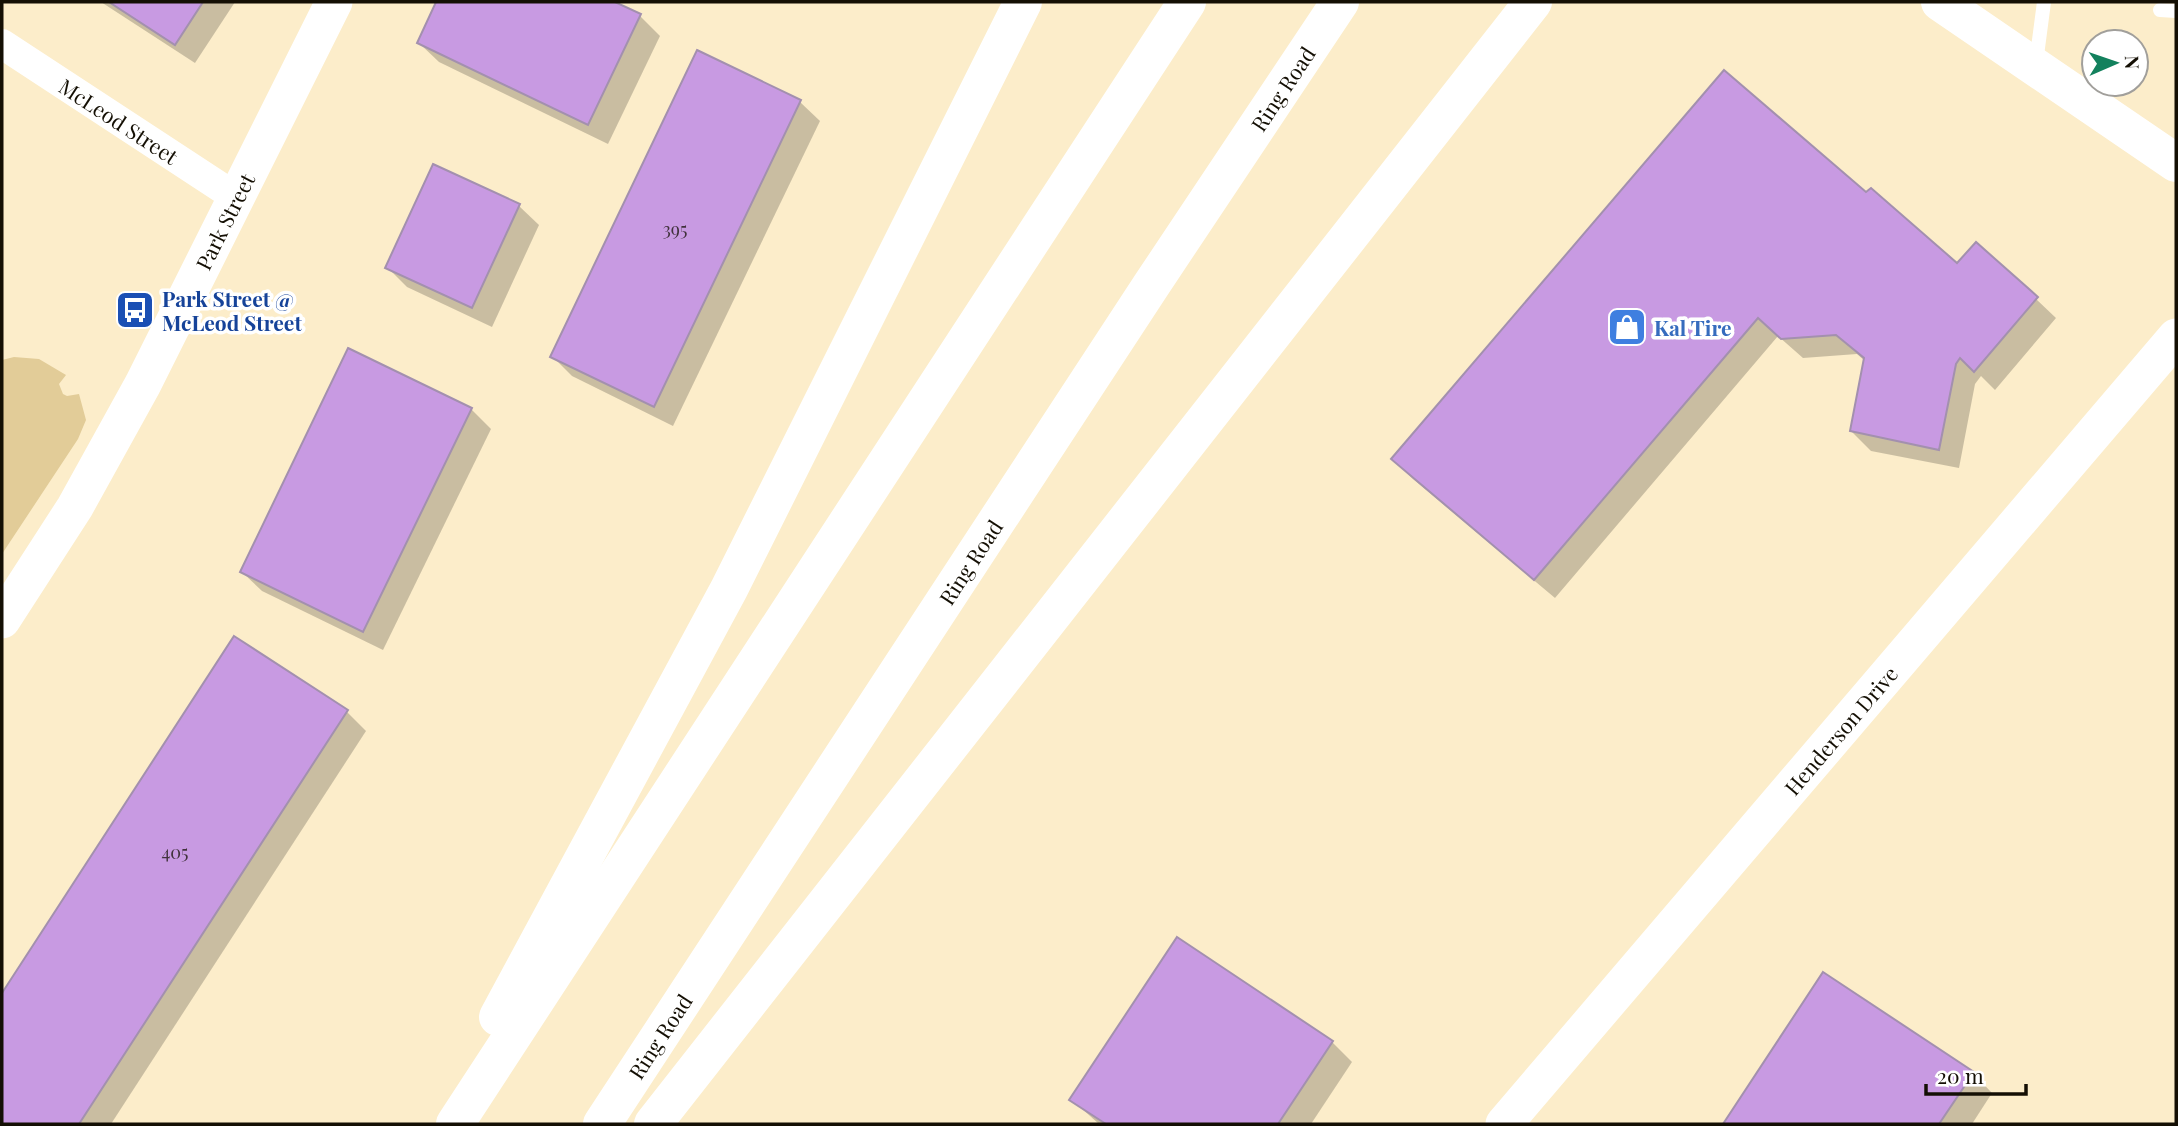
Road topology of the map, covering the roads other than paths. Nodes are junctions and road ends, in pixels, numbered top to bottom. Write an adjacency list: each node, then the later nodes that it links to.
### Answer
1 (334, 2): 13 (street, Park Street)
2 (1023, 2): 16 (main road)
3 (1187, 2): 17 (main road)
4 (1340, 2): 18 (main road, Ring Road)
5 (1534, 2): 19 (main road)
6 (1940, 2): 11 (main road)
7 (2044, 2): 11 (lane)
8 (2160, 10): 9 (lane)
9 (2176, 11)
10 (2, 44): 13 (street, McLeod Street)
11 (2035, 67): 12 (main road)
12 (2176, 163)
13 (237, 198): 15 (street, Park Street)
14 (2176, 337): 20 (street, Henderson Drive)
15 (2, 620)
16 (440, 1124)
17 (455, 1124)
18 (602, 1124)
19 (653, 1124)
20 (1504, 1124)

